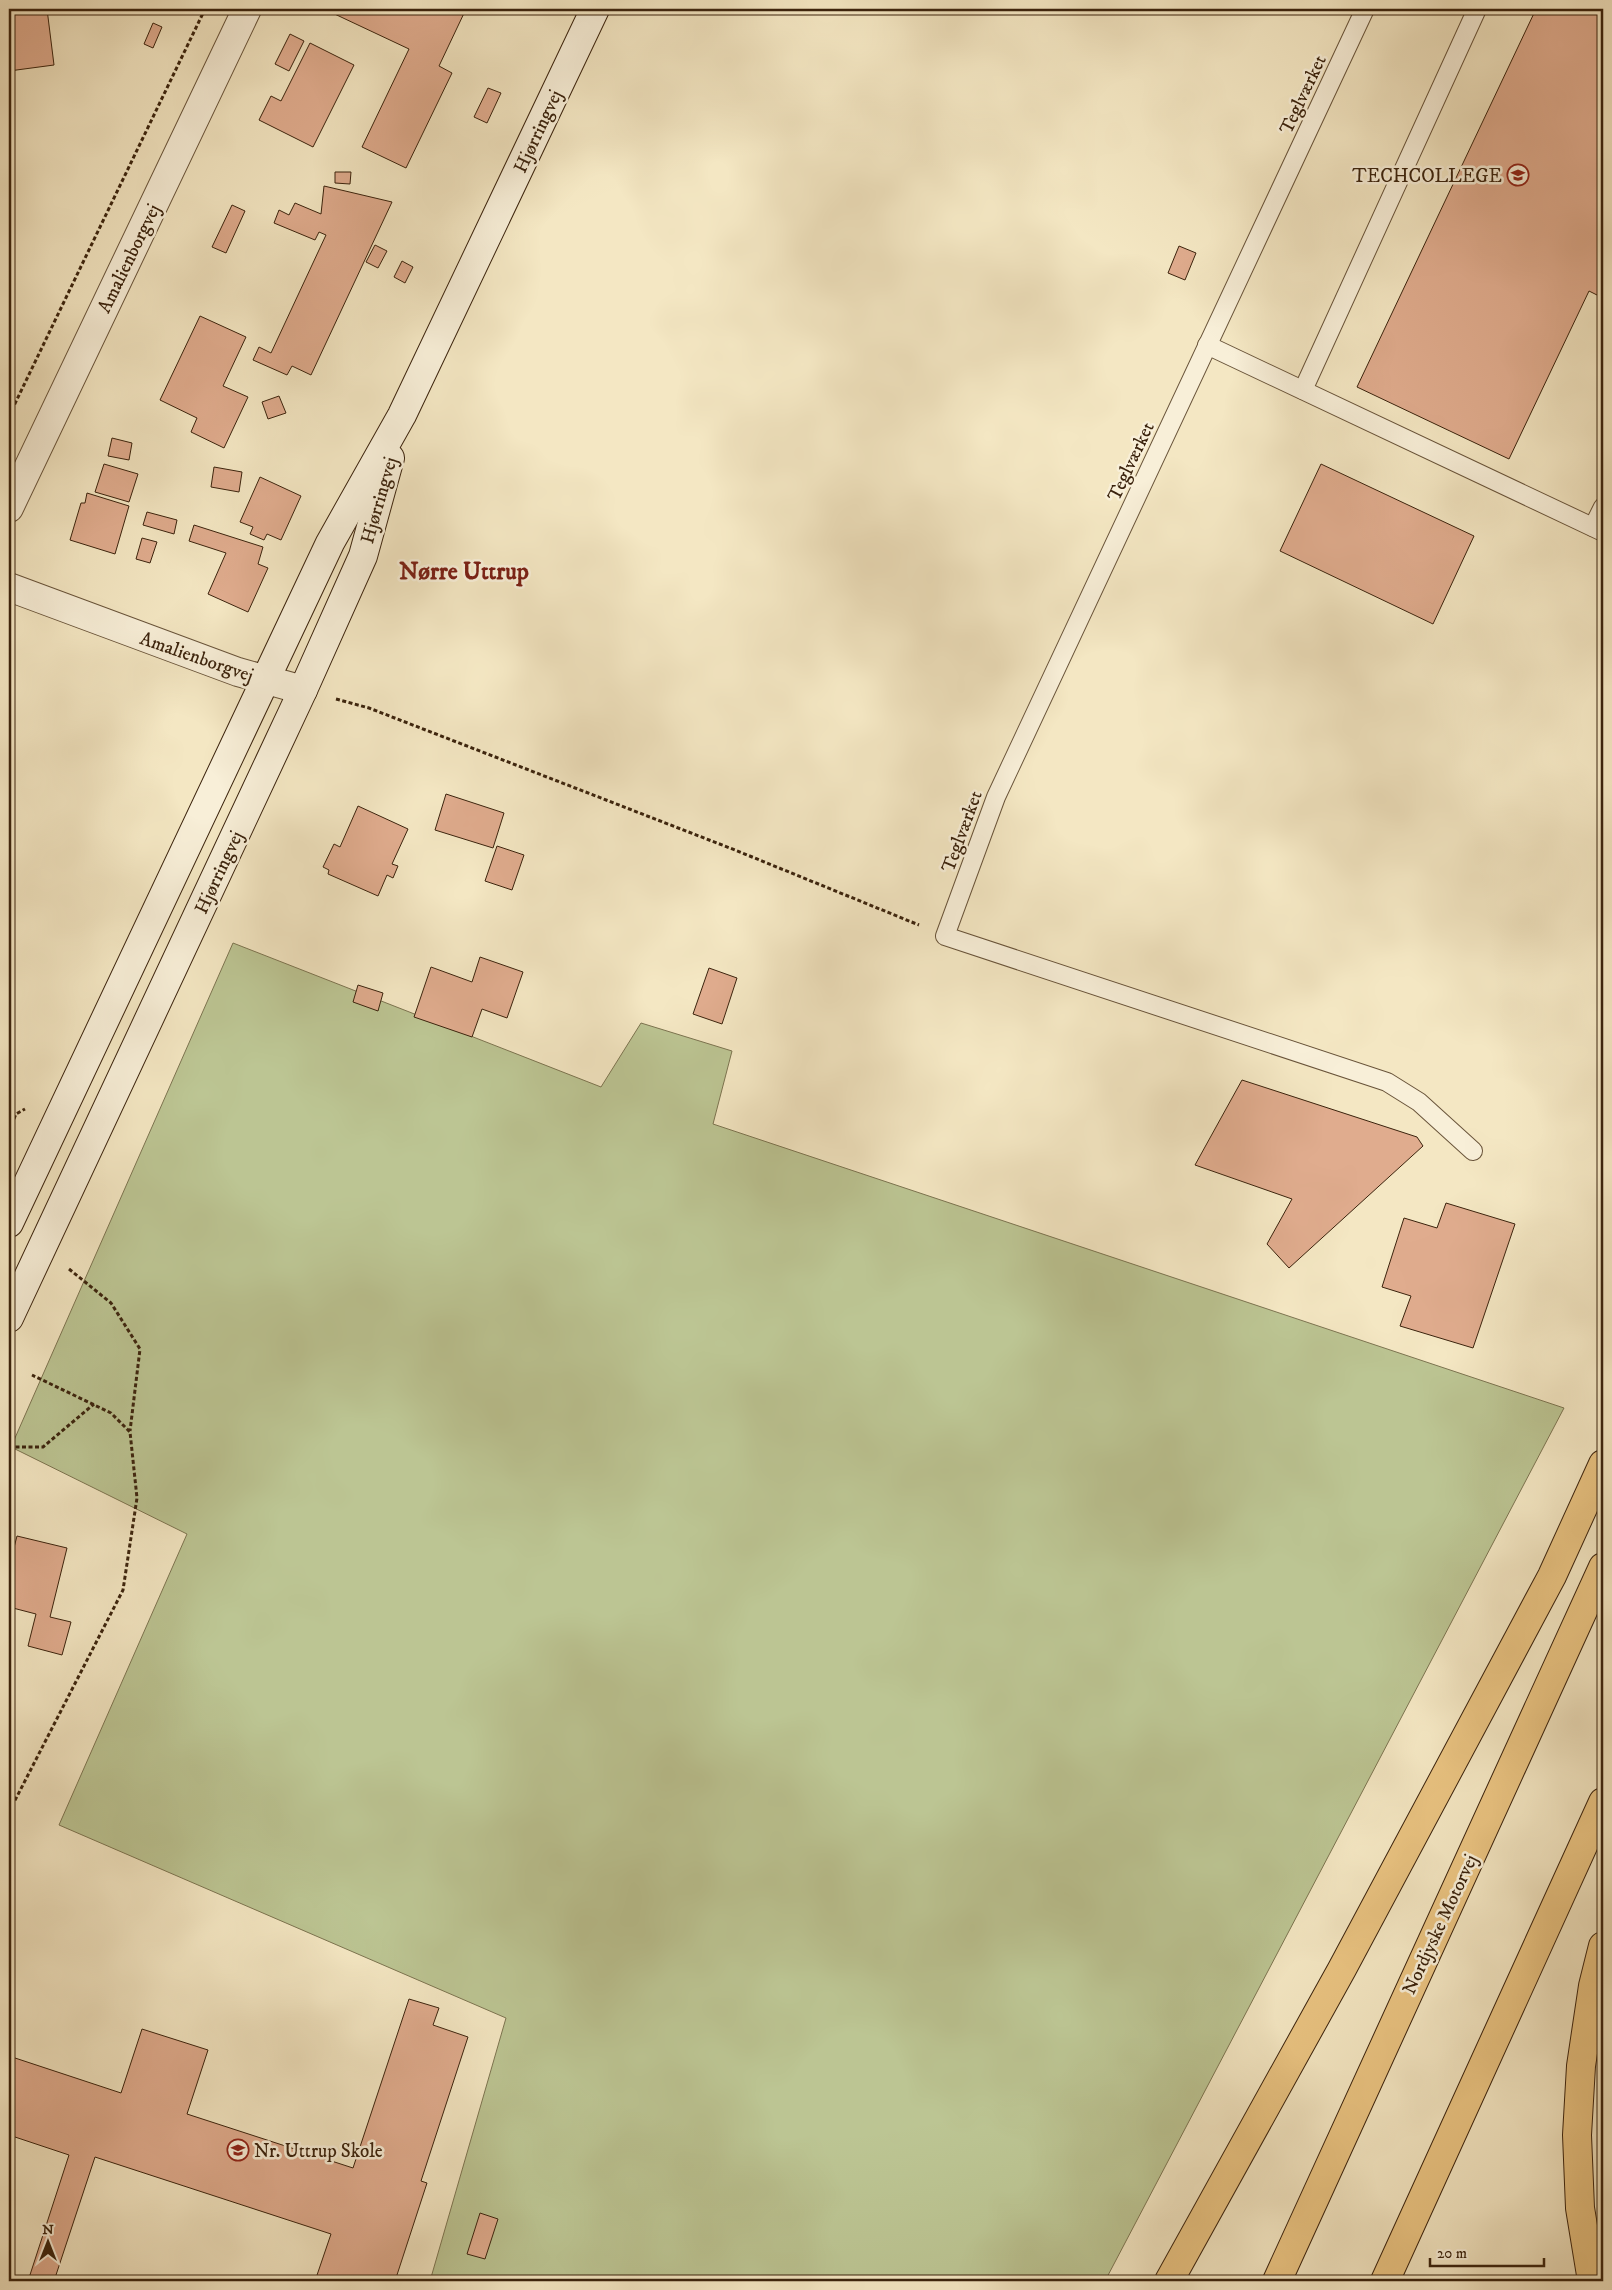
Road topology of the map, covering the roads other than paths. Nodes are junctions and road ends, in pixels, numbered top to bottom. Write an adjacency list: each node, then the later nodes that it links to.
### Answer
1 (247, 9): 9 (main road, Amalienborgvej)
2 (595, 9): 7 (main road, Hjørringvej)
3 (1365, 9): 5 (lane, Teglværket)
4 (1477, 9): 6 (lane)
5 (1207, 345): 6 (lane); 14 (lane, Teglværket)
6 (1303, 390): 10 (lane)
7 (402, 416): 12 (main road, Hjørringvej); 13 (main road, Hjørringvej)
8 (1603, 507): 10 (lane)
9 (9, 508)
10 (1598, 529)
11 (9, 587): 12 (main road, Amalienborgvej)
12 (266, 680): 13 (main road, Amalienborgvej); 15 (main road, Hjørringvej)
13 (303, 690): 16 (main road, Hjørringvej)
14 (1473, 1151)
15 (9, 1223)
16 (9, 1318)
17 (1603, 1464): 21 (highway)
18 (1603, 1568): 22 (highway, Nordjyske Motorvej)
19 (1603, 1802): 23 (highway)
20 (1603, 1946): 24 (highway)
21 (1168, 2281)
22 (1276, 2281)
23 (1384, 2281)
24 (1592, 2281)

